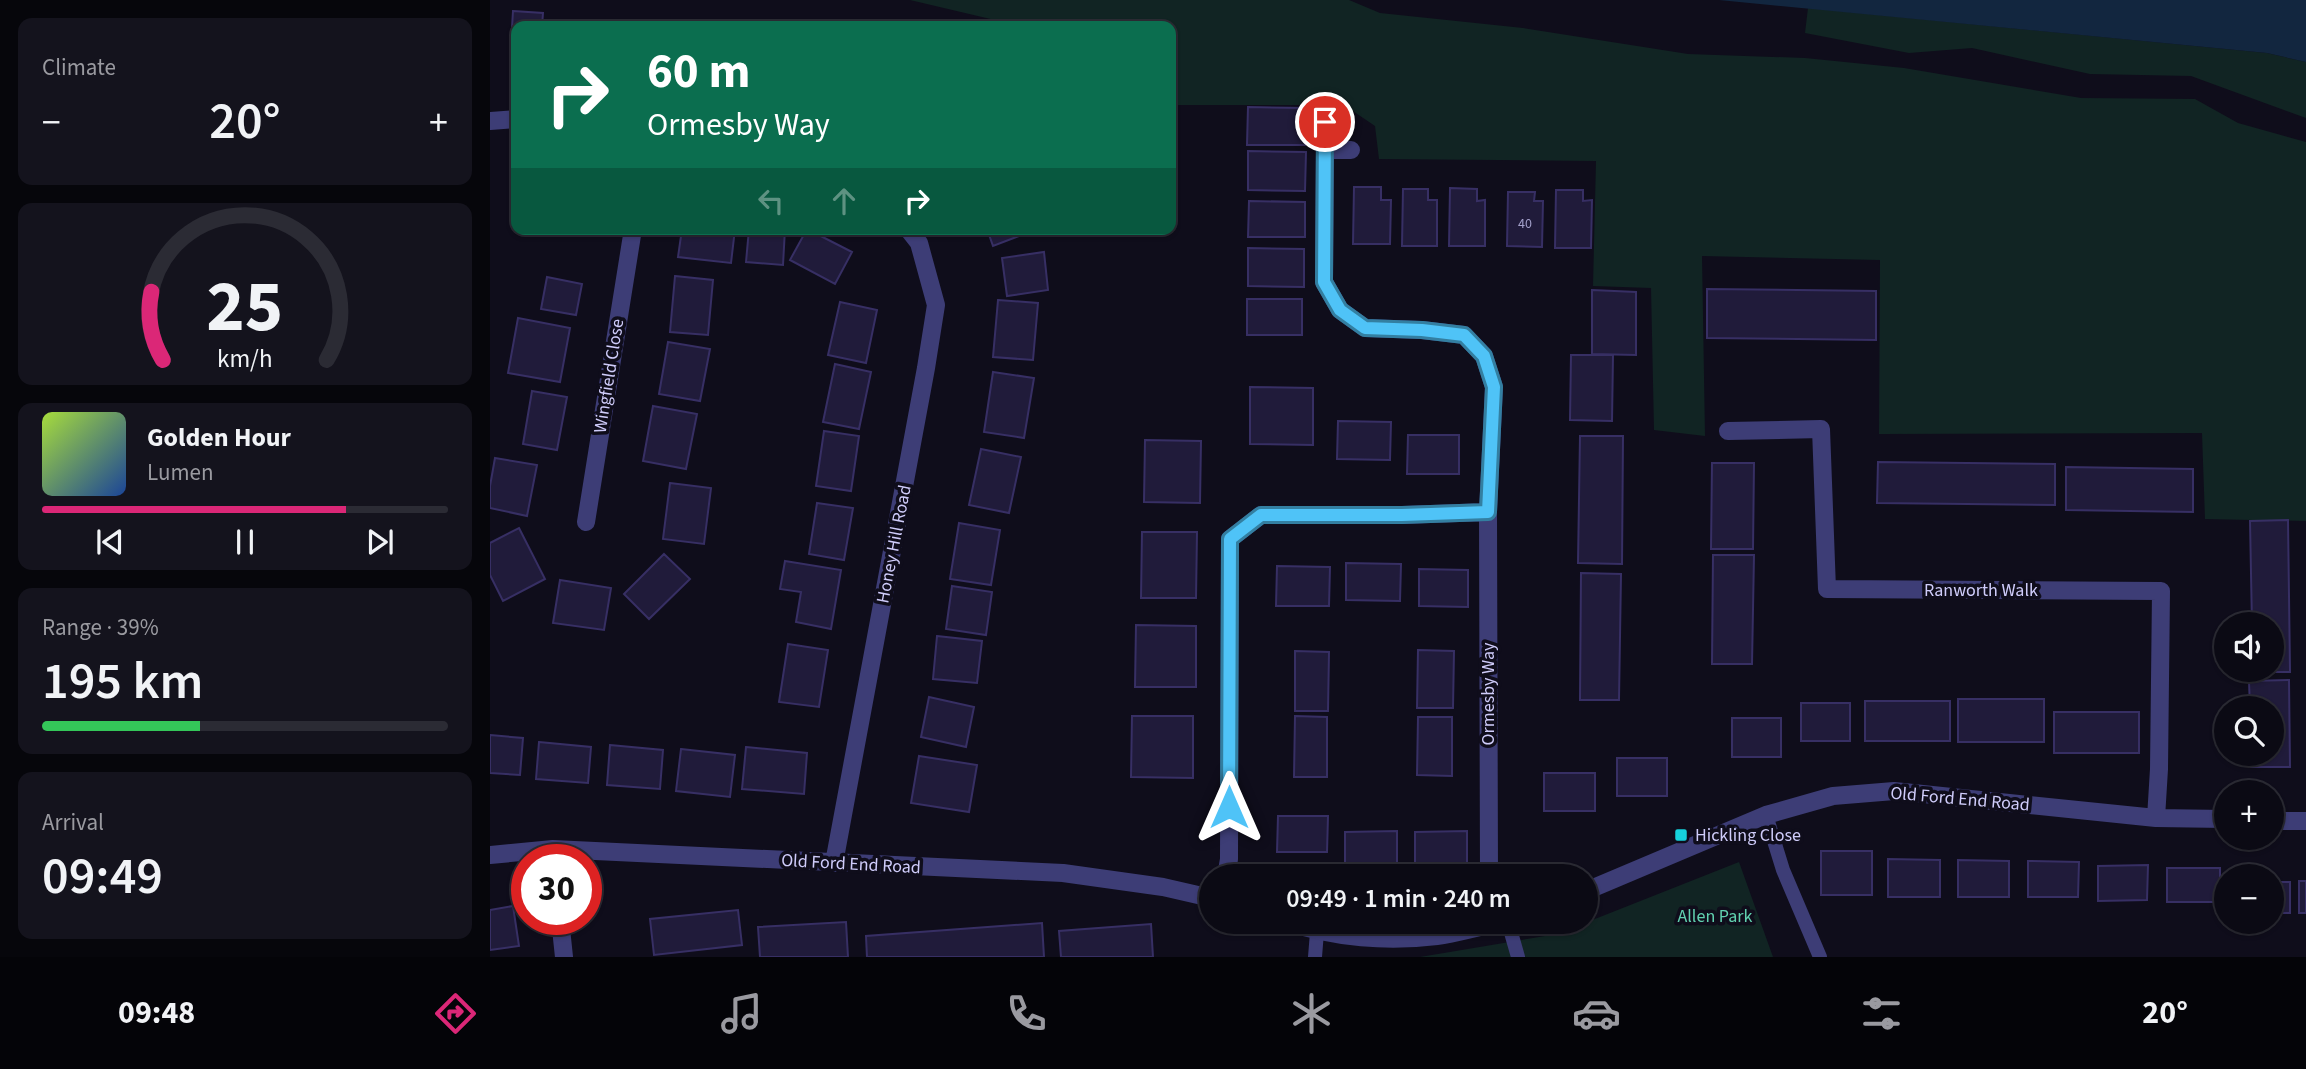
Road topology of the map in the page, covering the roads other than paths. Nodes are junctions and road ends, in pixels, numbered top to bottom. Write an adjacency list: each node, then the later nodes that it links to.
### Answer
1 (511, 120): 2 (street)
2 (490, 121)
3 (1325, 122): 4 (street, Ormesby Way)
4 (1325, 150): 5 (street); 9 (street, Ormesby Way)
5 (1351, 150)
6 (632, 235): 10 (street, Wingfield Close)
7 (913, 235): 19 (street, Honey Hill Road)
8 (1728, 430): 12 (street, Ranworth Walk)
9 (1488, 512): 20 (street); 21 (street, Ormesby Way)
10 (586, 522)
11 (1766, 815): 12 (street, Old Ford End Road); 22 (street, Old Ford End Road); 32 (lane)
12 (2156, 817): 13 (street, Old Ford End Road)
13 (2214, 819)
14 (2284, 821): 15 (street)
15 (2306, 821)
16 (490, 855): 17 (street, Old Ford End Road)
17 (511, 855)
18 (602, 856): 19 (street, Old Ford End Road)
19 (834, 863): 23 (street, Old Ford End Road)
20 (1227, 864)
21 (1489, 864)
22 (1598, 886)
23 (1199, 895)
24 (1317, 934): 30 (lane)
25 (1338, 934): 26 (street)
26 (1446, 934)
27 (1507, 934): 31 (lane)
28 (562, 935): 29 (street)
29 (564, 957)
30 (1315, 957)
31 (1518, 957)
32 (1820, 957)

